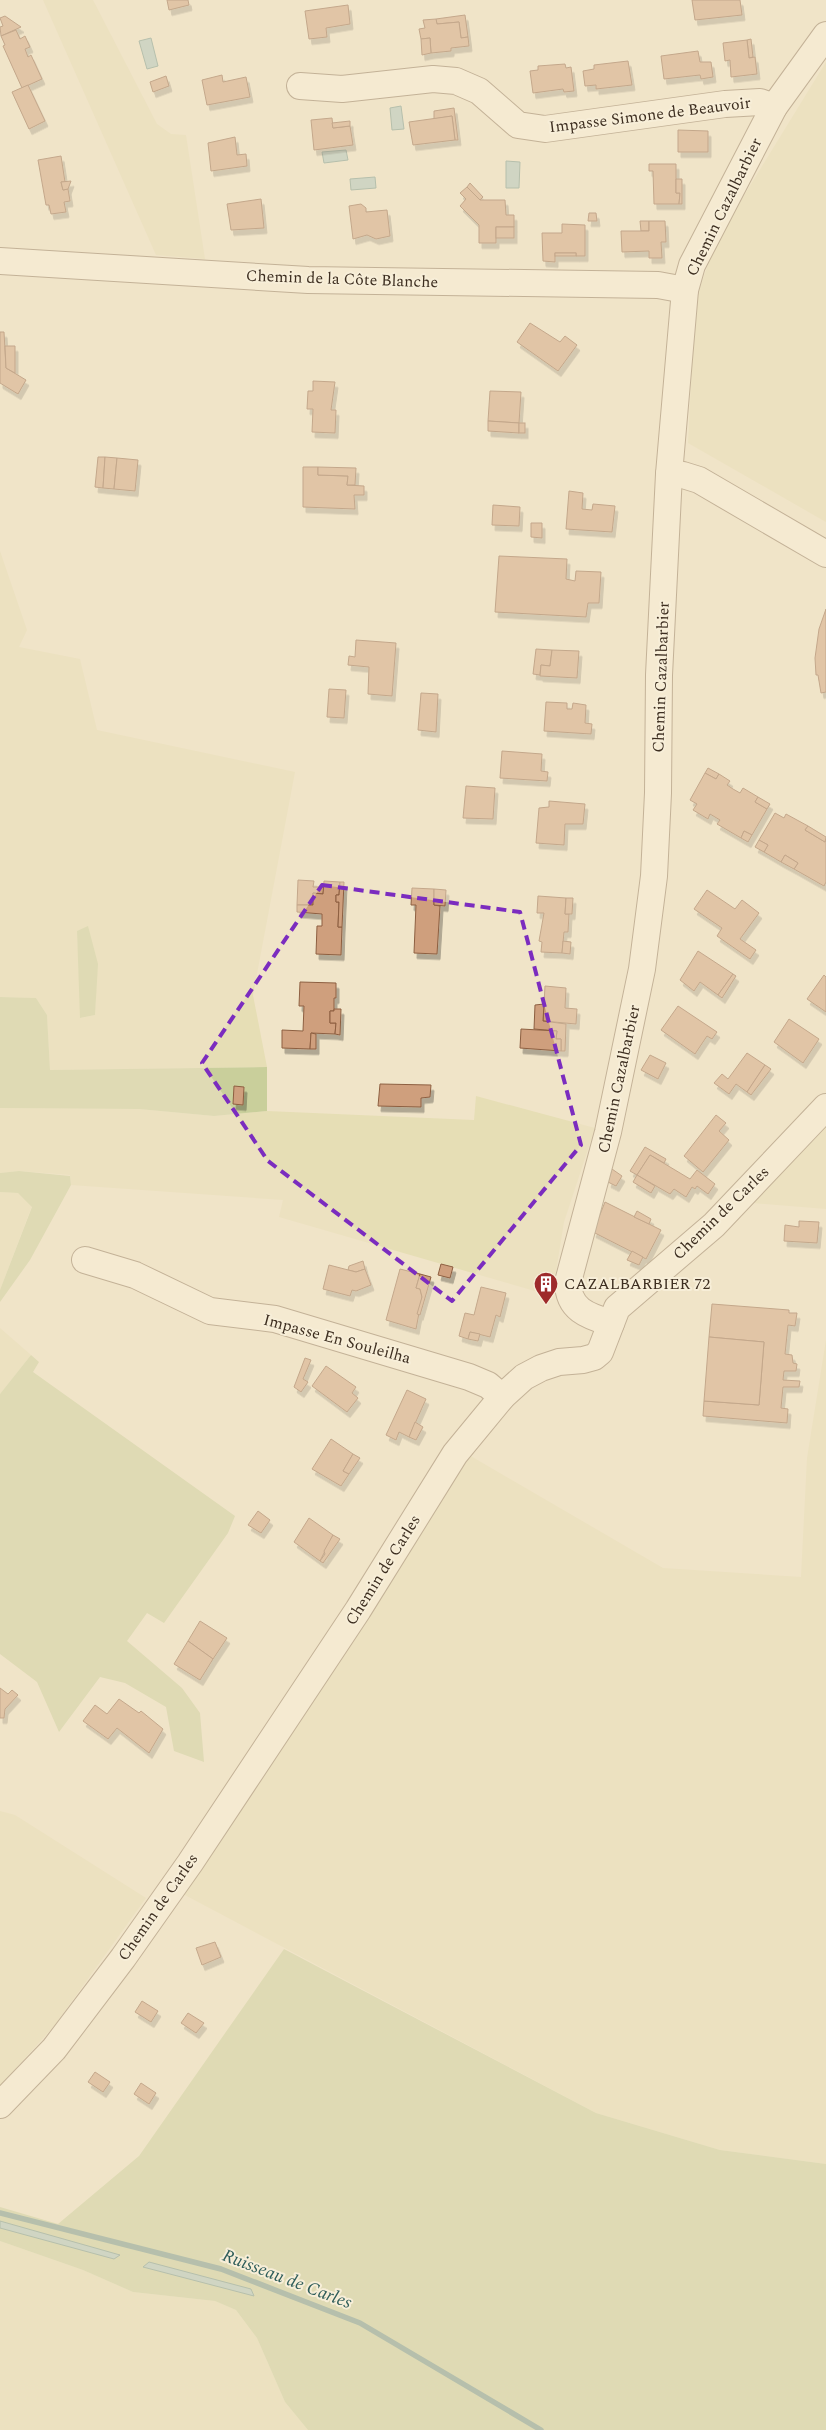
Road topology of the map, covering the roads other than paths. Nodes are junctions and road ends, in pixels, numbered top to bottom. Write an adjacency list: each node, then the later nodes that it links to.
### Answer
1 (826, 36): 3 (street, Chemin Cazalbarbier)
2 (300, 86): 3 (street, Impasse Simone de Beauvoir)
3 (774, 107): 5 (street, Chemin Cazalbarbier)
4 (0, 261): 5 (street, Chemin de la Côte Blanche)
5 (685, 290): 6 (street, Chemin Cazalbarbier)
6 (669, 474): 7 (street); 10 (street, Chemin Cazalbarbier)
7 (826, 554)
8 (826, 1107): 10 (street, Chemin de Carles)
9 (85, 1260): 11 (street, Impasse En Souleilha)
10 (611, 1323): 11 (street, Chemin de Carles)
11 (502, 1397): 12 (street, Chemin de Carles)
12 (0, 2105)

